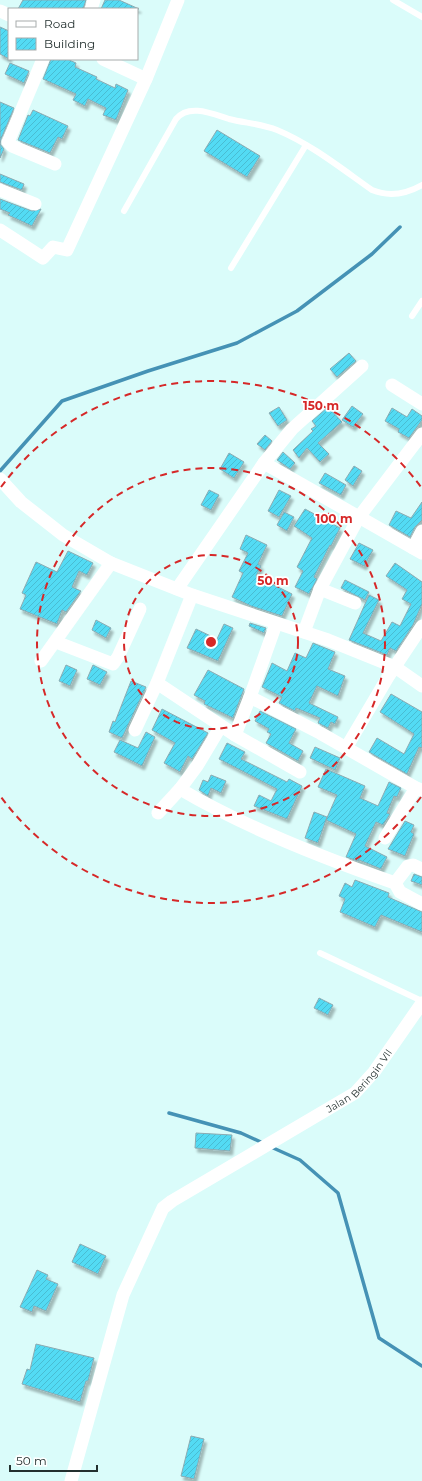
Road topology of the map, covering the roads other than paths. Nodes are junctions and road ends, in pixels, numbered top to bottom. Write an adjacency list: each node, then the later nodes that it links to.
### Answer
1 (176, 0): 6 (street)
2 (393, 0): 3 (lane)
3 (422, 17)
4 (43, 60): 8 (street)
5 (105, 60): 6 (street)
6 (146, 79): 13 (street)
7 (306, 145): 9 (lane); 12 (lane); 14 (lane)
8 (56, 164)
9 (422, 185)
10 (0, 190): 11 (street)
11 (36, 204)
12 (124, 211)
13 (0, 230)
14 (231, 268)
15 (422, 301): 16 (lane)
16 (412, 316)
17 (362, 366): 21 (street)
18 (392, 385): 19 (street)
19 (422, 404)
20 (422, 434): 23 (street)
21 (264, 463): 23 (street); 27 (street)
22 (0, 479): 26 (street)
23 (359, 517): 25 (street); 28 (street)
24 (422, 531): 25 (street)
25 (418, 550)
26 (111, 563): 27 (street); 35 (street)
27 (177, 589): 29 (street)
28 (320, 589): 30 (street); 34 (street)
29 (192, 595): 33 (street); 38 (street)
30 (355, 603)
31 (140, 609): 35 (street)
32 (422, 626): 37 (street)
33 (275, 629): 34 (street); 40 (street)
34 (304, 632): 37 (street)
35 (56, 642): 36 (street)
36 (41, 661)
37 (392, 672): 39 (street); 44 (street)
38 (157, 683): 41 (street); 42 (street)
39 (422, 686)
40 (250, 697): 43 (street); 44 (street)
41 (221, 726): 43 (street); 46 (street)
42 (135, 730)
43 (235, 735): 45 (street)
44 (346, 748): 47 (street)
45 (300, 772)
46 (180, 789): 48 (street); 51 (street)
47 (419, 789): 49 (street)
48 (158, 813)
49 (385, 838)
50 (422, 869): 51 (street)
51 (395, 883): 52 (street)
52 (422, 904)
53 (320, 953): 54 (lane)
54 (422, 1002): 55 (street, Jalan Beringin VII)
55 (71, 1481)

